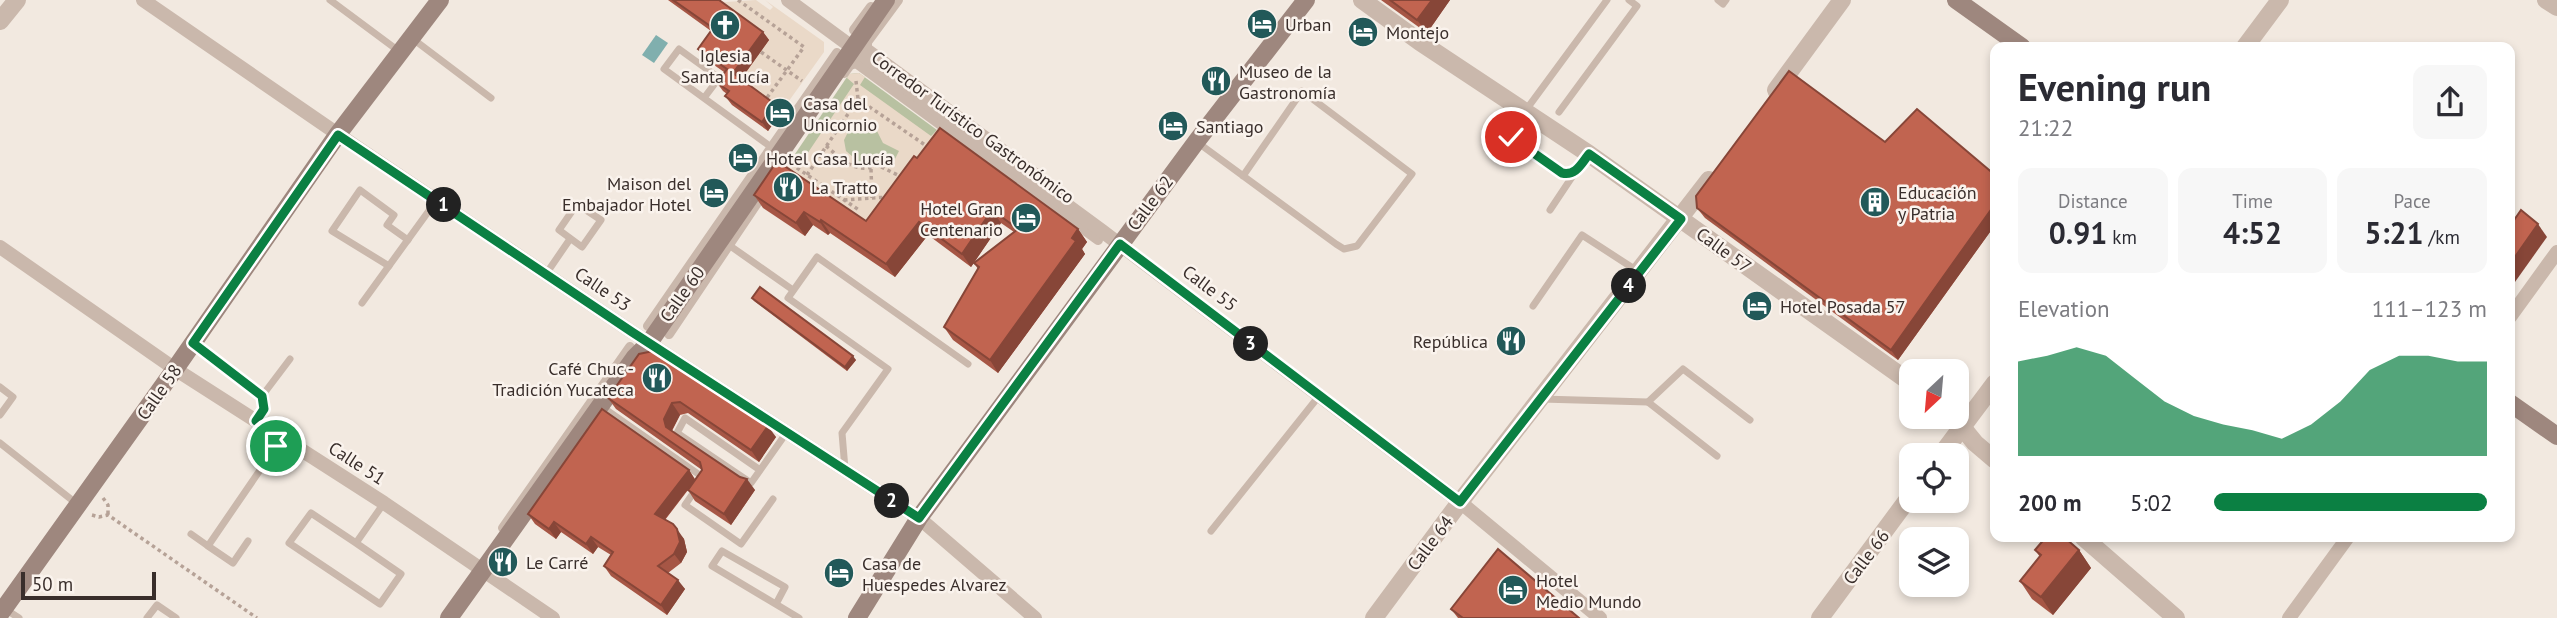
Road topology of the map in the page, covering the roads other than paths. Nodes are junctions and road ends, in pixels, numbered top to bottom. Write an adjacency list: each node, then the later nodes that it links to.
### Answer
1 (17, 0): 20 (street)
2 (143, 0): 30 (street, Calle 53)
3 (330, 0): 24 (lane)
4 (440, 0): 24 (main road, Calle 58)
5 (788, 0): 23 (street, Calle 55)
6 (876, 0): 23 (street)
7 (886, 0): 23 (main road, Calle 60)
8 (898, 0): 40 (street, Corredor Turístico Gastronómico)
9 (1306, 0): 31 (main road, Calle 62)
10 (1362, 0): 28 (street, Calle 57)
11 (1607, 0): 28 (lane)
12 (1629, 0): 29 (lane)
13 (1718, 0): 14 (lane)
14 (1726, 0)
15 (1842, 0): 27 (street)
16 (1956, 0): 21 (main road)
17 (2280, 0): 22 (street)
18 (2546, 0): 19 (street)
19 (2557, 7)
20 (0, 21)
21 (2015, 42)
22 (2249, 42)
23 (848, 43): 32 (street); 44 (main road, Calle 60); 45 (street, Calle 55)
24 (406, 45): 25 (lane); 30 (main road, Calle 58)
25 (491, 98)
26 (704, 98): 26 (lane); 32 (lane)
27 (1769, 100)
28 (1520, 106): 33 (street, Calle 57); 35 (lane)
29 (1559, 112)
30 (338, 135): 37 (street, Calle 53); 56 (main road, Calle 58)
31 (1196, 142): 36 (lane); 45 (main road, Calle 62)
32 (771, 147): 57 (street)
33 (1589, 154): 35 (lane); 39 (street, Calle 57)
34 (1721, 165): 39 (street, Calle 64)
35 (1577, 171): 38 (lane)
36 (1244, 176): 36 (lane)
37 (436, 200): 42 (lane); 50 (street, Calle 53)
38 (1550, 210)
39 (1681, 219): 49 (street, Calle 64); 62 (street, Calle 57)
40 (1106, 226)
41 (570, 239): 41 (lane); 50 (lane)
42 (408, 240): 48 (lane); 48 (lane)
43 (1098, 240): 44 (street, Corredor Turístico Gastronómico)
44 (724, 242): 51 (lane); 55 (street, Corredor Turístico Gastronómico); 57 (main road, Calle 60)
45 (1120, 244): 66 (street, Calle 55); 89 (main road, Calle 62)
46 (0, 247): 61 (street, Calle 51)
47 (2557, 252): 54 (street)
48 (389, 266): 52 (lane)
49 (1639, 272): 53 (lane); 67 (street, Calle 64)
50 (547, 274): 57 (street, Calle 53)
51 (793, 290): 60 (lane); 82 (lane)
52 (362, 303)
53 (1533, 306)
54 (2515, 310)
55 (669, 334)
56 (193, 343): 61 (main road, Calle 58); 65 (lane)
57 (646, 343): 70 (main road, Calle 60); 76 (street, Calle 53)
58 (630, 347): 97 (street)
59 (290, 359): 65 (lane)
60 (968, 364)
61 (175, 369): 74 (street, Calle 51); 87 (main road, Calle 58)
62 (1899, 374)
63 (0, 387): 72 (lane)
64 (1990, 388): 71 (street)
65 (262, 396): 74 (lane)
66 (1320, 396): 85 (street, Calle 55); 90 (lane)
67 (1541, 399): 68 (lane); 85 (street, Calle 64)
68 (1648, 402): 73 (lane); 80 (lane)
69 (2515, 406): 77 (main road)
70 (604, 407): 84 (lane); 98 (main road, Calle 60)
71 (1969, 410)
72 (0, 415)
73 (1750, 420)
74 (256, 421): 78 (street, Calle 51)
75 (1964, 429): 81 (street)
76 (787, 432): 82 (street, Calle 53); 83 (lane)
77 (2557, 436)
78 (282, 438): 86 (street, Calle 51); 96 (lane)
79 (0, 443): 87 (lane)
80 (1717, 456)
81 (1990, 456)
82 (845, 469): 89 (street, Calle 53)
83 (760, 470): 83 (lane)
84 (773, 499)
85 (1460, 502): 111 (street, Calle 64); 112 (street, Calle 55)
86 (384, 503): 95 (lane); 98 (street, Calle 51)
87 (81, 509): 101 (main road, Calle 58)
88 (1899, 511): 113 (street, Calle 66)
89 (919, 518): 109 (main road, Calle 62); 110 (street, Calle 53)
90 (1211, 531)
91 (191, 534): 96 (lane)
92 (248, 541): 96 (lane)
93 (2089, 542): 114 (street)
94 (2344, 542): 115 (street)
95 (356, 544): 95 (lane)
96 (208, 546)
97 (486, 551)
98 (488, 575): 105 (main road, Calle 60); 106 (street); 107 (street, Calle 51)
99 (466, 580): 104 (street)
100 (776, 604): 100 (lane); 108 (lane)
101 (8, 613)
102 (147, 618): 103 (lane)
103 (176, 618)
104 (439, 618)
105 (449, 618)
106 (459, 618)
107 (553, 618)
108 (799, 618)
109 (857, 618)
110 (1035, 618)
111 (1374, 618)
112 (1600, 618)
113 (1820, 618)
114 (2176, 618)
115 (2289, 618)

